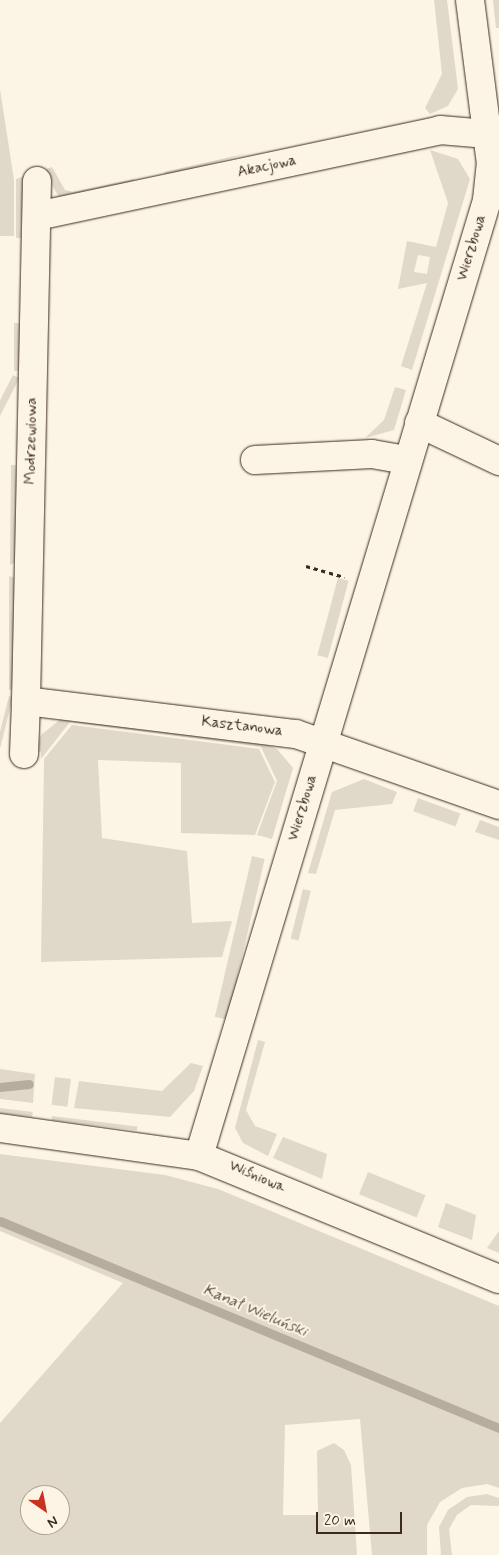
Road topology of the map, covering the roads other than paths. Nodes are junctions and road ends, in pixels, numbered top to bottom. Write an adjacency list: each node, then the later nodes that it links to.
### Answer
1 (470, 0): 2 (street, Wierzbowa)
2 (493, 134): 4 (street, Akacjowa); 5 (street, Wierzbowa)
3 (37, 181): 4 (street, Modrzewiowa)
4 (37, 216): 9 (street, Modrzewiowa)
5 (418, 423): 7 (street, Wierzbowa); 8 (street)
6 (254, 460): 7 (street)
7 (407, 460): 10 (street, Wierzbowa)
8 (499, 462)
9 (26, 701): 10 (street, Kasztanowa); 11 (street)
10 (323, 743): 12 (street, Kasztanowa); 14 (street, Wierzbowa)
11 (24, 754)
12 (499, 805)
13 (0, 1128): 14 (street, Wiśniowa)
14 (199, 1156): 15 (street, Wiśniowa)
15 (499, 1279)

